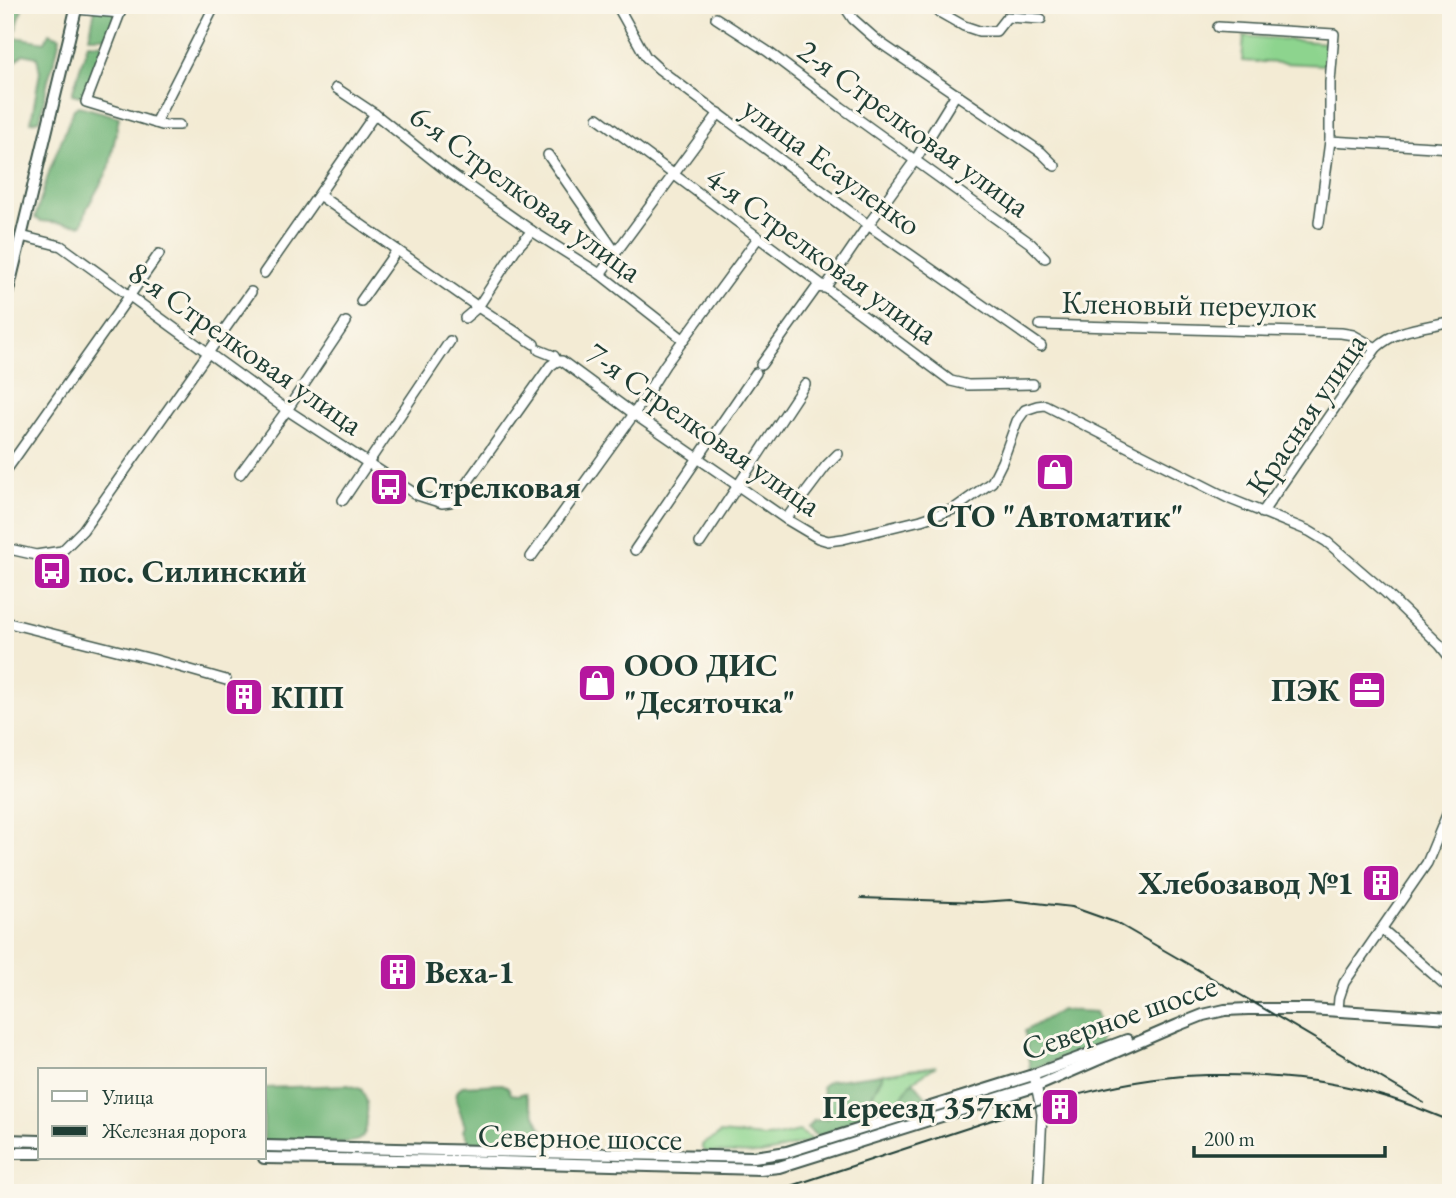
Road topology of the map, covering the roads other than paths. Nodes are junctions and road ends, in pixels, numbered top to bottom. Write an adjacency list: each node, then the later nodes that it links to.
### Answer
1 (215, 5): 15 (street)
2 (617, 5): 12 (street, улица Есауленко)
3 (847, 5): 11 (street)
4 (927, 5): 8 (street)
5 (76, 7): 6 (street); 27 (main road)
6 (118, 9): 15 (street)
7 (716, 18): 20 (street, 2-я Стрелковая улица)
8 (1041, 19)
9 (1218, 27): 17 (street)
10 (336, 88): 13 (street, 6-я Стрелковая улица)
11 (956, 94): 20 (street); 21 (street)
12 (719, 113): 22 (street); 25 (street, улица Есауленко)
13 (374, 114): 23 (street); 26 (street, 6-я Стрелковая улица)
14 (598, 118): 22 (street, 4-я Стрелковая улица)
15 (155, 123): 16 (street)
16 (179, 125)
17 (1329, 141): 18 (street); 24 (street)
18 (1451, 149)
19 (548, 155): 30 (street)
20 (916, 159): 25 (street); 32 (street, 2-я Стрелковая улица)
21 (1055, 166)
22 (674, 175): 28 (street, 4-я Стрелковая улица); 30 (street)
23 (319, 195): 29 (street, 7-я Стрелковая улица); 33 (street)
24 (1319, 223)
25 (868, 225): 35 (street); 47 (street, улица Есауленко)
26 (532, 231): 34 (street, 6-я Стрелковая улица); 40 (street)
27 (22, 236): 37 (street, 8-я Стрелковая улица); 39 (main road)
28 (758, 238): 35 (street, 4-я Стрелковая улица); 45 (street)
29 (397, 250): 38 (street); 40 (street, 7-я Стрелковая улица)
30 (616, 253): 34 (street)
31 (159, 254): 37 (street)
32 (1045, 257)
33 (264, 273)
34 (600, 274): 45 (street, 6-я Стрелковая улица)
35 (825, 288): 52 (street, 4-я Стрелковая улица); 56 (street)
36 (251, 292): 49 (street)
37 (129, 295): 49 (street, 8-я Стрелковая улица); 58 (street)
38 (361, 301)
39 (5, 303)
40 (478, 307): 41 (street); 50 (street, 7-я Стрелковая улица)
41 (465, 318)
42 (1450, 321): 48 (street, Красная улица)
43 (346, 322): 53 (street)
44 (1040, 325): 48 (street, Кленовый переулок)
45 (684, 340): 54 (street)
46 (450, 341): 57 (street)
47 (1041, 346)
48 (1376, 348): 62 (street, Красная улица)
49 (208, 353): 53 (street, 8-я Стрелковая улица); 65 (street)
50 (557, 361): 54 (street, 7-я Стрелковая улица); 57 (street, 8-я Стрелковая улица)
51 (805, 384): 60 (street)
52 (1033, 384)
53 (287, 410): 57 (street, 8-я Стрелковая улица); 59 (street)
54 (634, 414): 56 (street, 7-я Стрелковая улица); 67 (street)
55 (838, 454): 63 (street)
56 (698, 458): 60 (street, 7-я Стрелковая улица); 66 (street)
57 (369, 463): 61 (street)
58 (5, 472)
59 (240, 474)
60 (738, 485): 63 (street, 7-я Стрелковая улица); 64 (street)
61 (343, 500)
62 (1262, 513): 63 (street, 7-я Стрелковая улица); 69 (street, Красная улица)
63 (786, 519)
64 (700, 543)
65 (5, 548)
66 (635, 550)
67 (531, 557)
68 (5, 622): 70 (street)
69 (1451, 659)
70 (226, 680)
71 (1451, 805): 72 (street)
72 (1382, 929): 73 (street); 74 (street)
73 (1451, 990)
74 (1338, 1010): 75 (main road, Северное шоссе); 76 (main road, Северное шоссе)
75 (1451, 1018)
76 (1035, 1081): 82 (main road, Северное шоссе); 84 (street)
77 (5, 1140): 78 (main road)
78 (38, 1141)
79 (266, 1146): 82 (main road, Северное шоссе)
80 (5, 1153): 81 (main road)
81 (38, 1153)
82 (464, 1155): 83 (main road, Северное шоссе)
83 (266, 1158)
84 (1038, 1193)

